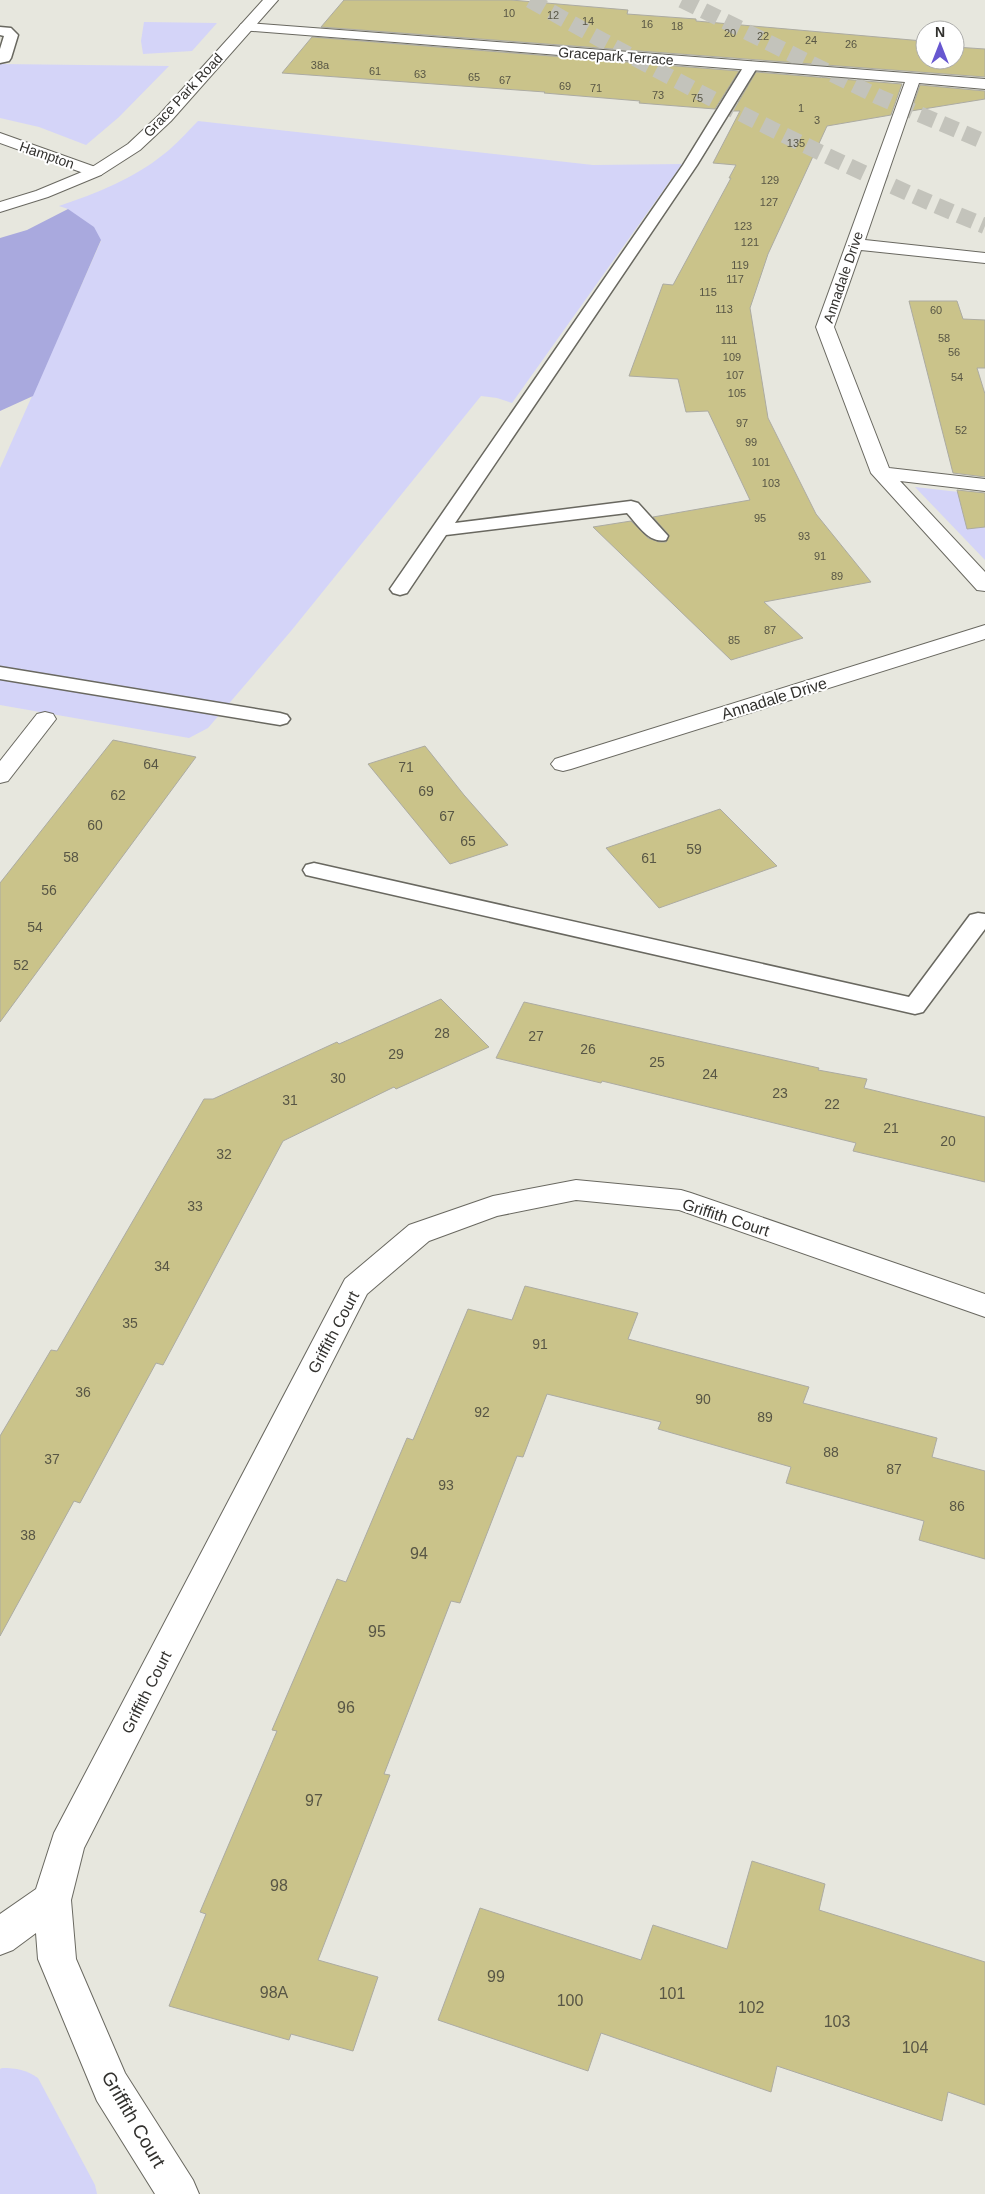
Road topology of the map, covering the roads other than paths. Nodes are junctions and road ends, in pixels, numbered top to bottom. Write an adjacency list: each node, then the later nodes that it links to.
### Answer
1 (271, 0): 2 (street, Grace Park Road)
2 (246, 27): 5 (street, Gracepark Terrace); 9 (street, Grace Park Road)
3 (0, 31): 4 (lane)
4 (0, 58)
5 (751, 66): 6 (street, Gracepark Terrace); 15 (lane)
6 (913, 80): 7 (street, Gracepark Terrace); 11 (street, Annadale Drive)
7 (985, 84)
8 (0, 138): 9 (street, Hampton)
9 (95, 172): 10 (street, Grace Park Road)
10 (0, 207)
11 (855, 244): 12 (street); 13 (street, Annadale Drive)
12 (985, 258)
13 (881, 473): 14 (street); 17 (street, Annadale Drive)
14 (985, 485)
15 (441, 530): 16 (lane); 18 (lane)
16 (659, 536)
17 (985, 585)
18 (400, 589)
19 (985, 632): 23 (street, Annadale Drive)
20 (0, 673): 22 (lane)
21 (45, 719): 24 (street)
22 (280, 719)
23 (563, 764)
24 (0, 776)
25 (314, 870): 26 (lane)
26 (985, 922)
27 (985, 1306): 28 (street, Griffith Court)
28 (52, 1900): 29 (street); 30 (street, Griffith Court)
29 (0, 1937)
30 (179, 2194)

